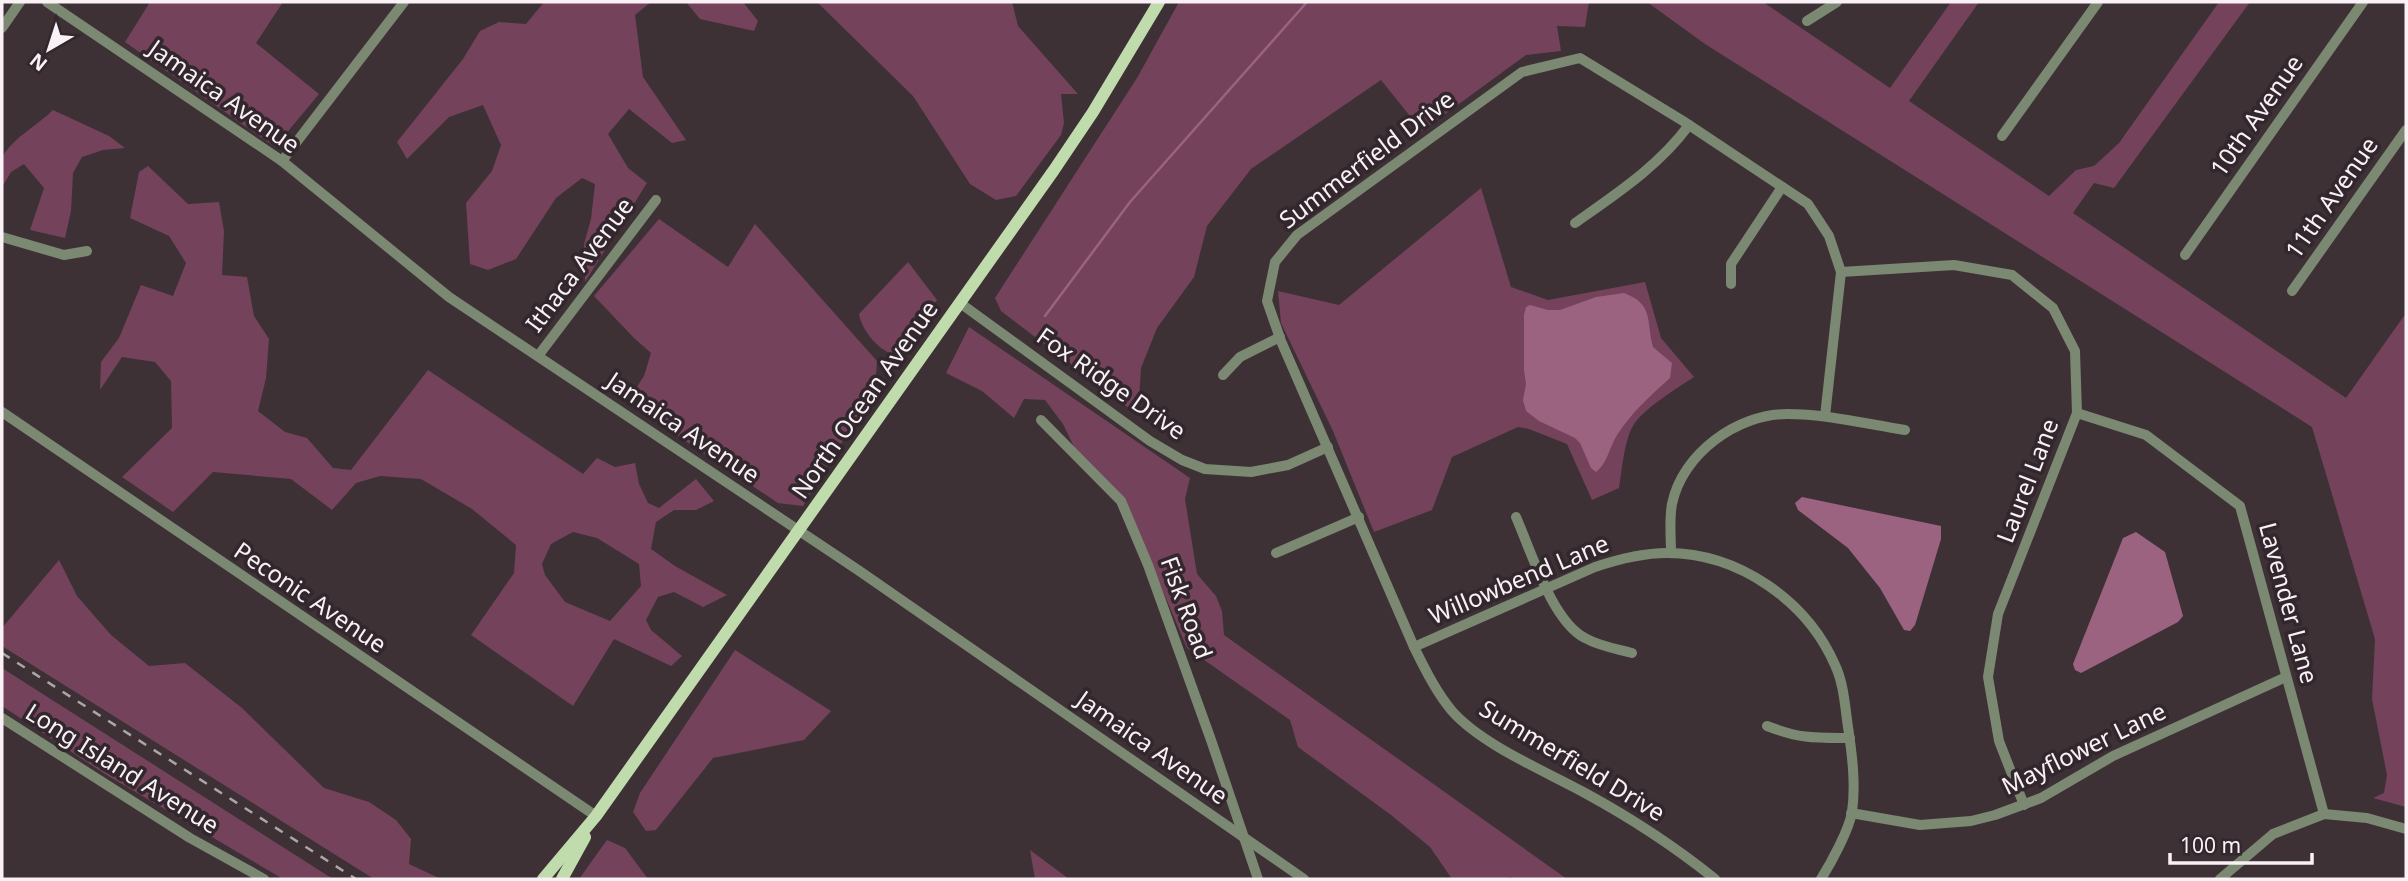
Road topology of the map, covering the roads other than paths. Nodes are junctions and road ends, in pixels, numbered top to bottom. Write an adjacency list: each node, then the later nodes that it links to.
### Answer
1 (20, 2): 9 (street)
2 (47, 2): 13 (street, Jamaica Avenue)
3 (404, 2): 13 (street)
4 (1159, 2): 23 (main road, North Ocean Avenue)
5 (1837, 2): 8 (street)
6 (2098, 2): 12 (street)
7 (2363, 2): 19 (street, 10th Avenue)
8 (1807, 21)
9 (2, 28)
10 (1689, 125): 14 (street, Summerfield Drive); 16 (street); 24 (street, Summerfield Drive)
11 (2406, 130): 22 (street, 11th Avenue)
12 (2002, 136)
13 (282, 161): 25 (street, Jamaica Avenue)
14 (1782, 187): 20 (street, Summerfield Drive); 21 (street)
15 (656, 200): 25 (street, Ithaca Avenue)
16 (1575, 223)
17 (2, 237): 18 (street)
18 (87, 251)
19 (2185, 255)
20 (1841, 272): 28 (street, Laurel Lane); 29 (street, Summerfield Drive)
21 (1731, 284)
22 (2292, 291)
23 (960, 303): 32 (street, Fox Ridge Drive); 35 (main road, North Ocean Avenue)
24 (1280, 337): 26 (street); 32 (street, Summerfield Drive)
25 (538, 356): 35 (street, Jamaica Avenue)
26 (1223, 375)
27 (2, 412): 48 (street, Peconic Avenue)
28 (2077, 413): 41 (street, Lavender Lane); 45 (street, Laurel Lane)
29 (1825, 416): 31 (street); 37 (street)
30 (1041, 420): 50 (street, Fisk Road)
31 (1905, 430)
32 (1328, 447): 33 (street, Summerfield Drive)
33 (1359, 517): 36 (street); 39 (street, Summerfield Drive)
34 (1516, 517): 38 (street)
35 (799, 531): 48 (main road, North Ocean Avenue); 50 (street, Jamaica Avenue)
36 (1276, 553)
37 (1671, 553): 38 (street, Willowbend Lane); 44 (street, Willowbend Lane)
38 (1547, 588): 39 (street, Willowbend Lane); 40 (street)
39 (1413, 647): 58 (street, Summerfield Drive)
40 (1632, 653)
41 (2286, 677): 45 (street, Mayflower Lane); 47 (street, Lavender Lane)
42 (2, 718): 51 (street, Long Island Avenue)
43 (1767, 726): 44 (street)
44 (1850, 738): 46 (street, Willowbend Lane)
45 (2024, 805): 46 (street, Mayflower Lane)
46 (1852, 813): 59 (street, Willowbend Lane)
47 (2324, 814): 49 (street); 60 (street)
48 (596, 816): 54 (main road, North Ocean Avenue); 55 (main road, North Ocean Avenue)
49 (2406, 829)
50 (1244, 838): 56 (street, Fisk Road); 57 (street, Jamaica Avenue)
51 (219, 856): 52 (street, Long Island Avenue); 53 (street, Long Island Avenue)
52 (251, 879)
53 (264, 879)
54 (543, 879)
55 (562, 879)
56 (1258, 879)
57 (1304, 879)
58 (1715, 879)
59 (1821, 879)
60 (2220, 879)

